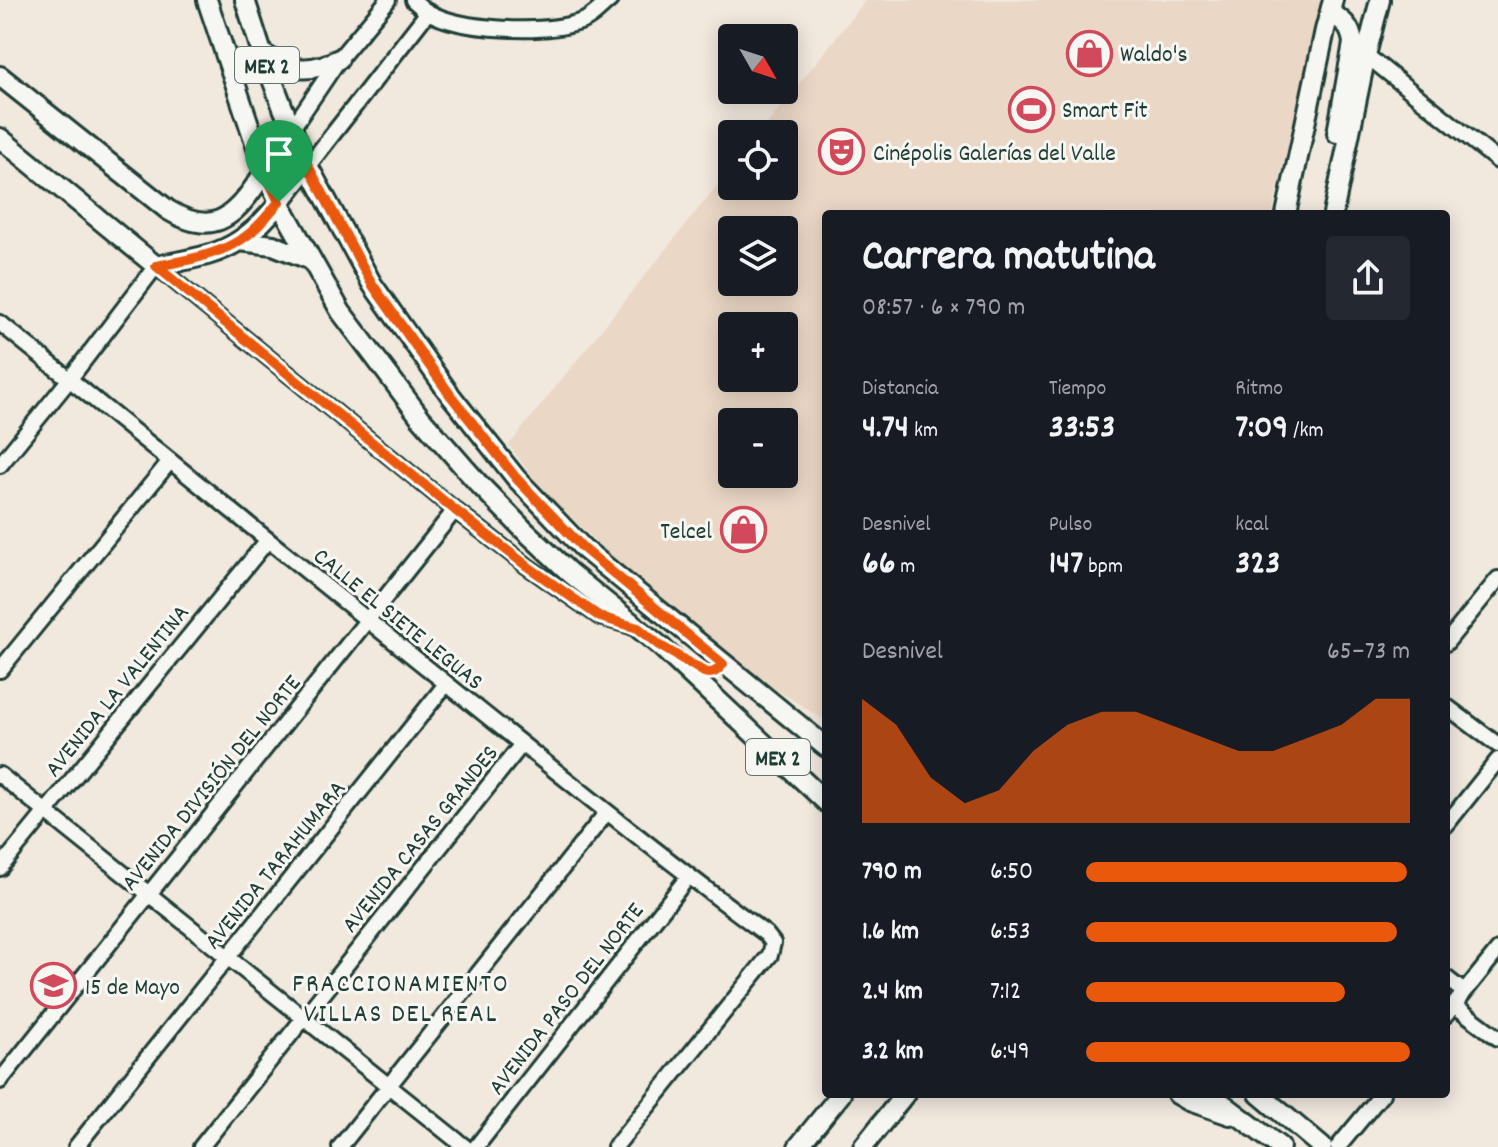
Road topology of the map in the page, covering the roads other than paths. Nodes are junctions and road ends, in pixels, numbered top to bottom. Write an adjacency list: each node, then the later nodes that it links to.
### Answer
1 (207, 0): 17 (main road, MEX 2)
2 (245, 0): 9 (main road, MEX 2)
3 (388, 0): 11 (street)
4 (413, 0): 8 (street)
5 (610, 0): 8 (street)
6 (1380, 0): 10 (main road)
7 (1331, 6): 18 (main road); 20 (main road)
8 (428, 12): 16 (street)
9 (262, 53): 11 (main road); 13 (main road, MEX 2)
10 (1366, 55): 15 (street); 18 (main road)
11 (339, 59): 13 (street)
12 (0, 76): 17 (main road)
13 (291, 130): 16 (main road, MEX 2); 17 (main road)
14 (0, 138): 24 (main road)
15 (1498, 161)
16 (308, 166): 19 (main road); 36 (main road, MEX 2)
17 (265, 172): 19 (main road, MEX 2)
18 (1339, 186): 21 (main road)
19 (279, 202): 22 (main road); 23 (main road, MEX 2)
20 (1287, 210)
21 (1334, 210)
22 (239, 241): 23 (main road); 24 (main road)
23 (311, 260): 33 (main road, MEX 2)
24 (156, 266): 26 (street); 29 (street)
25 (0, 323): 26 (street, CALLE EL SIETE LEGUAS)
26 (69, 380): 27 (street, CALLE EL SIETE LEGUAS); 28 (street)
27 (170, 461): 30 (street, CALLE EL SIETE LEGUAS); 37 (street)
28 (0, 465)
29 (455, 510): 32 (street, AVENIDA DIVISIÓN DEL NORTE); 33 (street)
30 (267, 541): 32 (street, CALLE EL SIETE LEGUAS); 48 (street, AVENIDA LA VALENTINA)
31 (1498, 579): 34 (street)
32 (367, 620): 38 (street, CALLE EL SIETE LEGUAS); 53 (street, AVENIDA DIVISIÓN DEL NORTE)
33 (638, 628): 35 (main road, MEX 2)
34 (1450, 638)
35 (659, 645): 36 (main road); 47 (main road, MEX 2)
36 (723, 664): 40 (main road, MEX 2)
37 (0, 670)
38 (446, 684): 42 (street, CALLE EL SIETE LEGUAS); 55 (street, AVENIDA TARAHUMARA)
39 (1450, 709): 44 (street)
40 (797, 723): 41 (main road); 43 (main road, MEX 2)
41 (822, 732)
42 (522, 744): 49 (street, CALLE EL SIETE LEGUAS); 59 (street, AVENIDA CASAS GRANDES)
43 (822, 744)
44 (1498, 745)
45 (1498, 760): 50 (street)
46 (0, 775): 48 (street)
47 (822, 798)
48 (46, 811): 51 (street, AVENIDA LA VALENTINA); 53 (street)
49 (607, 812): 52 (street, CALLE EL SIETE LEGUAS); 62 (street)
50 (1450, 820)
51 (0, 868)
52 (688, 877): 74 (street, AVENIDA PASO DEL NORTE); 75 (street, CALLE EL SIETE LEGUAS)
53 (149, 894): 55 (street); 61 (street, AVENIDA DIVISIÓN DEL NORTE)
54 (1498, 950): 57 (street)
55 (228, 956): 59 (street); 70 (street, AVENIDA TARAHUMARA)
56 (1450, 981): 57 (street)
57 (1464, 992): 58 (street)
58 (1450, 1010): 60 (street)
59 (304, 1017): 62 (street); 71 (street, AVENIDA CASAS GRANDES)
60 (1498, 1038)
61 (0, 1081)
62 (389, 1085): 72 (street); 73 (street)
63 (838, 1098): 76 (main road)
64 (902, 1098): 77 (main road)
65 (1184, 1098): 69 (main road)
66 (1215, 1098): 69 (main road)
67 (1264, 1098): 79 (main road)
68 (1379, 1098): 80 (street)
69 (1243, 1119): 78 (main road)
70 (76, 1147)
71 (201, 1147)
72 (340, 1147)
73 (465, 1147)
74 (476, 1147)
75 (615, 1147)
76 (798, 1147)
77 (863, 1147)
78 (1280, 1147)
79 (1322, 1147)
80 (1338, 1147)

